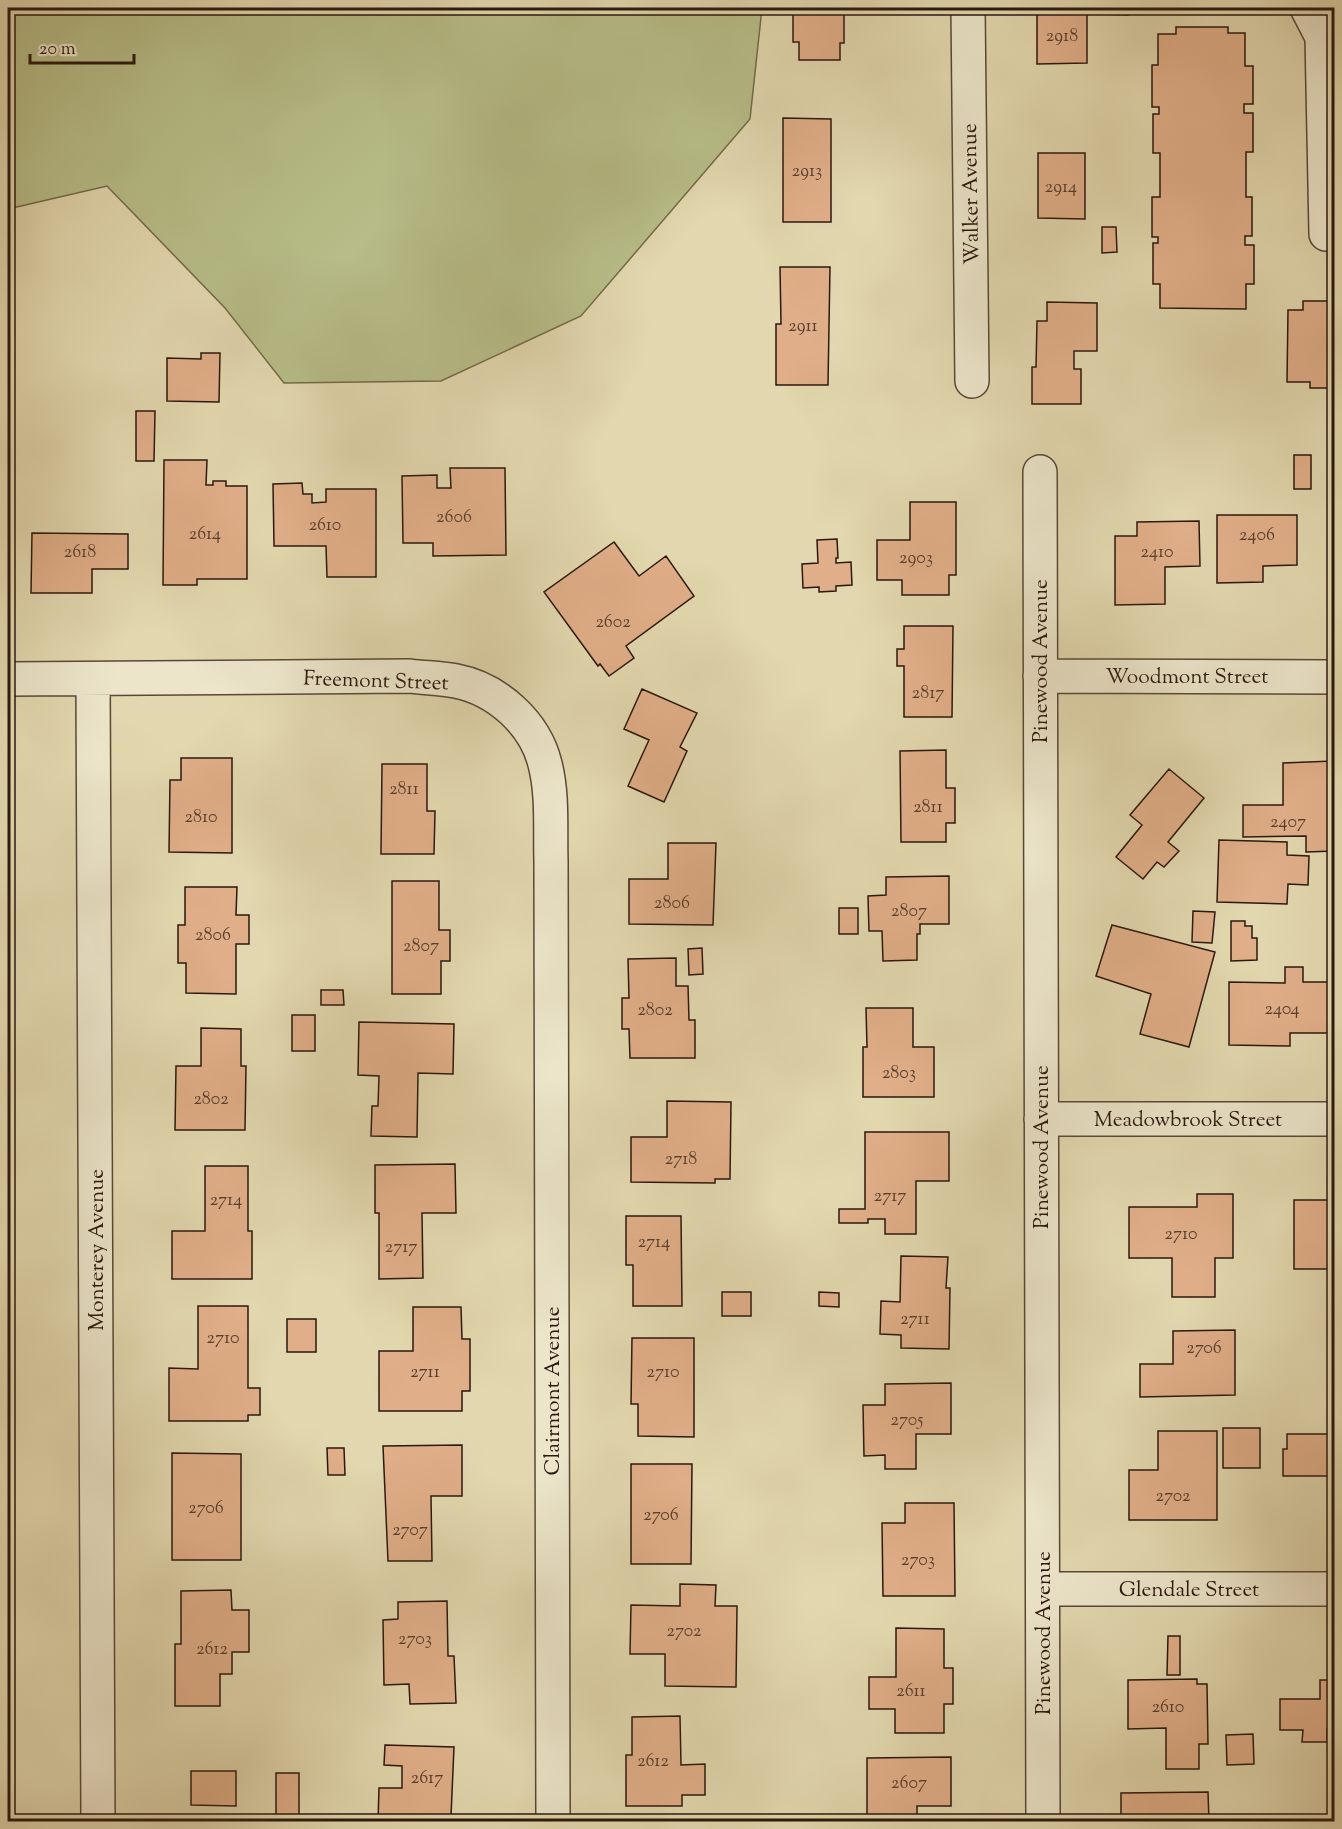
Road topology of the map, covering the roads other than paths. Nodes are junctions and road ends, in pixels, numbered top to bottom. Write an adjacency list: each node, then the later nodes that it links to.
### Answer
1 (968, 8): 4 (street, Walker Avenue)
2 (1308, 8): 3 (street)
3 (1335, 234)
4 (972, 381)
5 (1040, 472): 6 (street, Pinewood Avenue)
6 (1040, 676): 7 (street, Woodmont Street); 11 (street, Pinewood Avenue)
7 (1335, 677)
8 (8, 679): 9 (street, Freemont Street)
9 (93, 679): 10 (street, Freemont Street); 15 (street, Monterey Avenue)
10 (551, 960): 16 (street, Clairmont Avenue)
11 (1041, 1119): 12 (street, Meadowbrook Street); 13 (street, Pinewood Avenue)
12 (1335, 1119)
13 (1043, 1589): 14 (street, Glendale Street); 17 (street, Pinewood Avenue)
14 (1335, 1589)
15 (99, 1821)
16 (553, 1821)
17 (1043, 1821)

